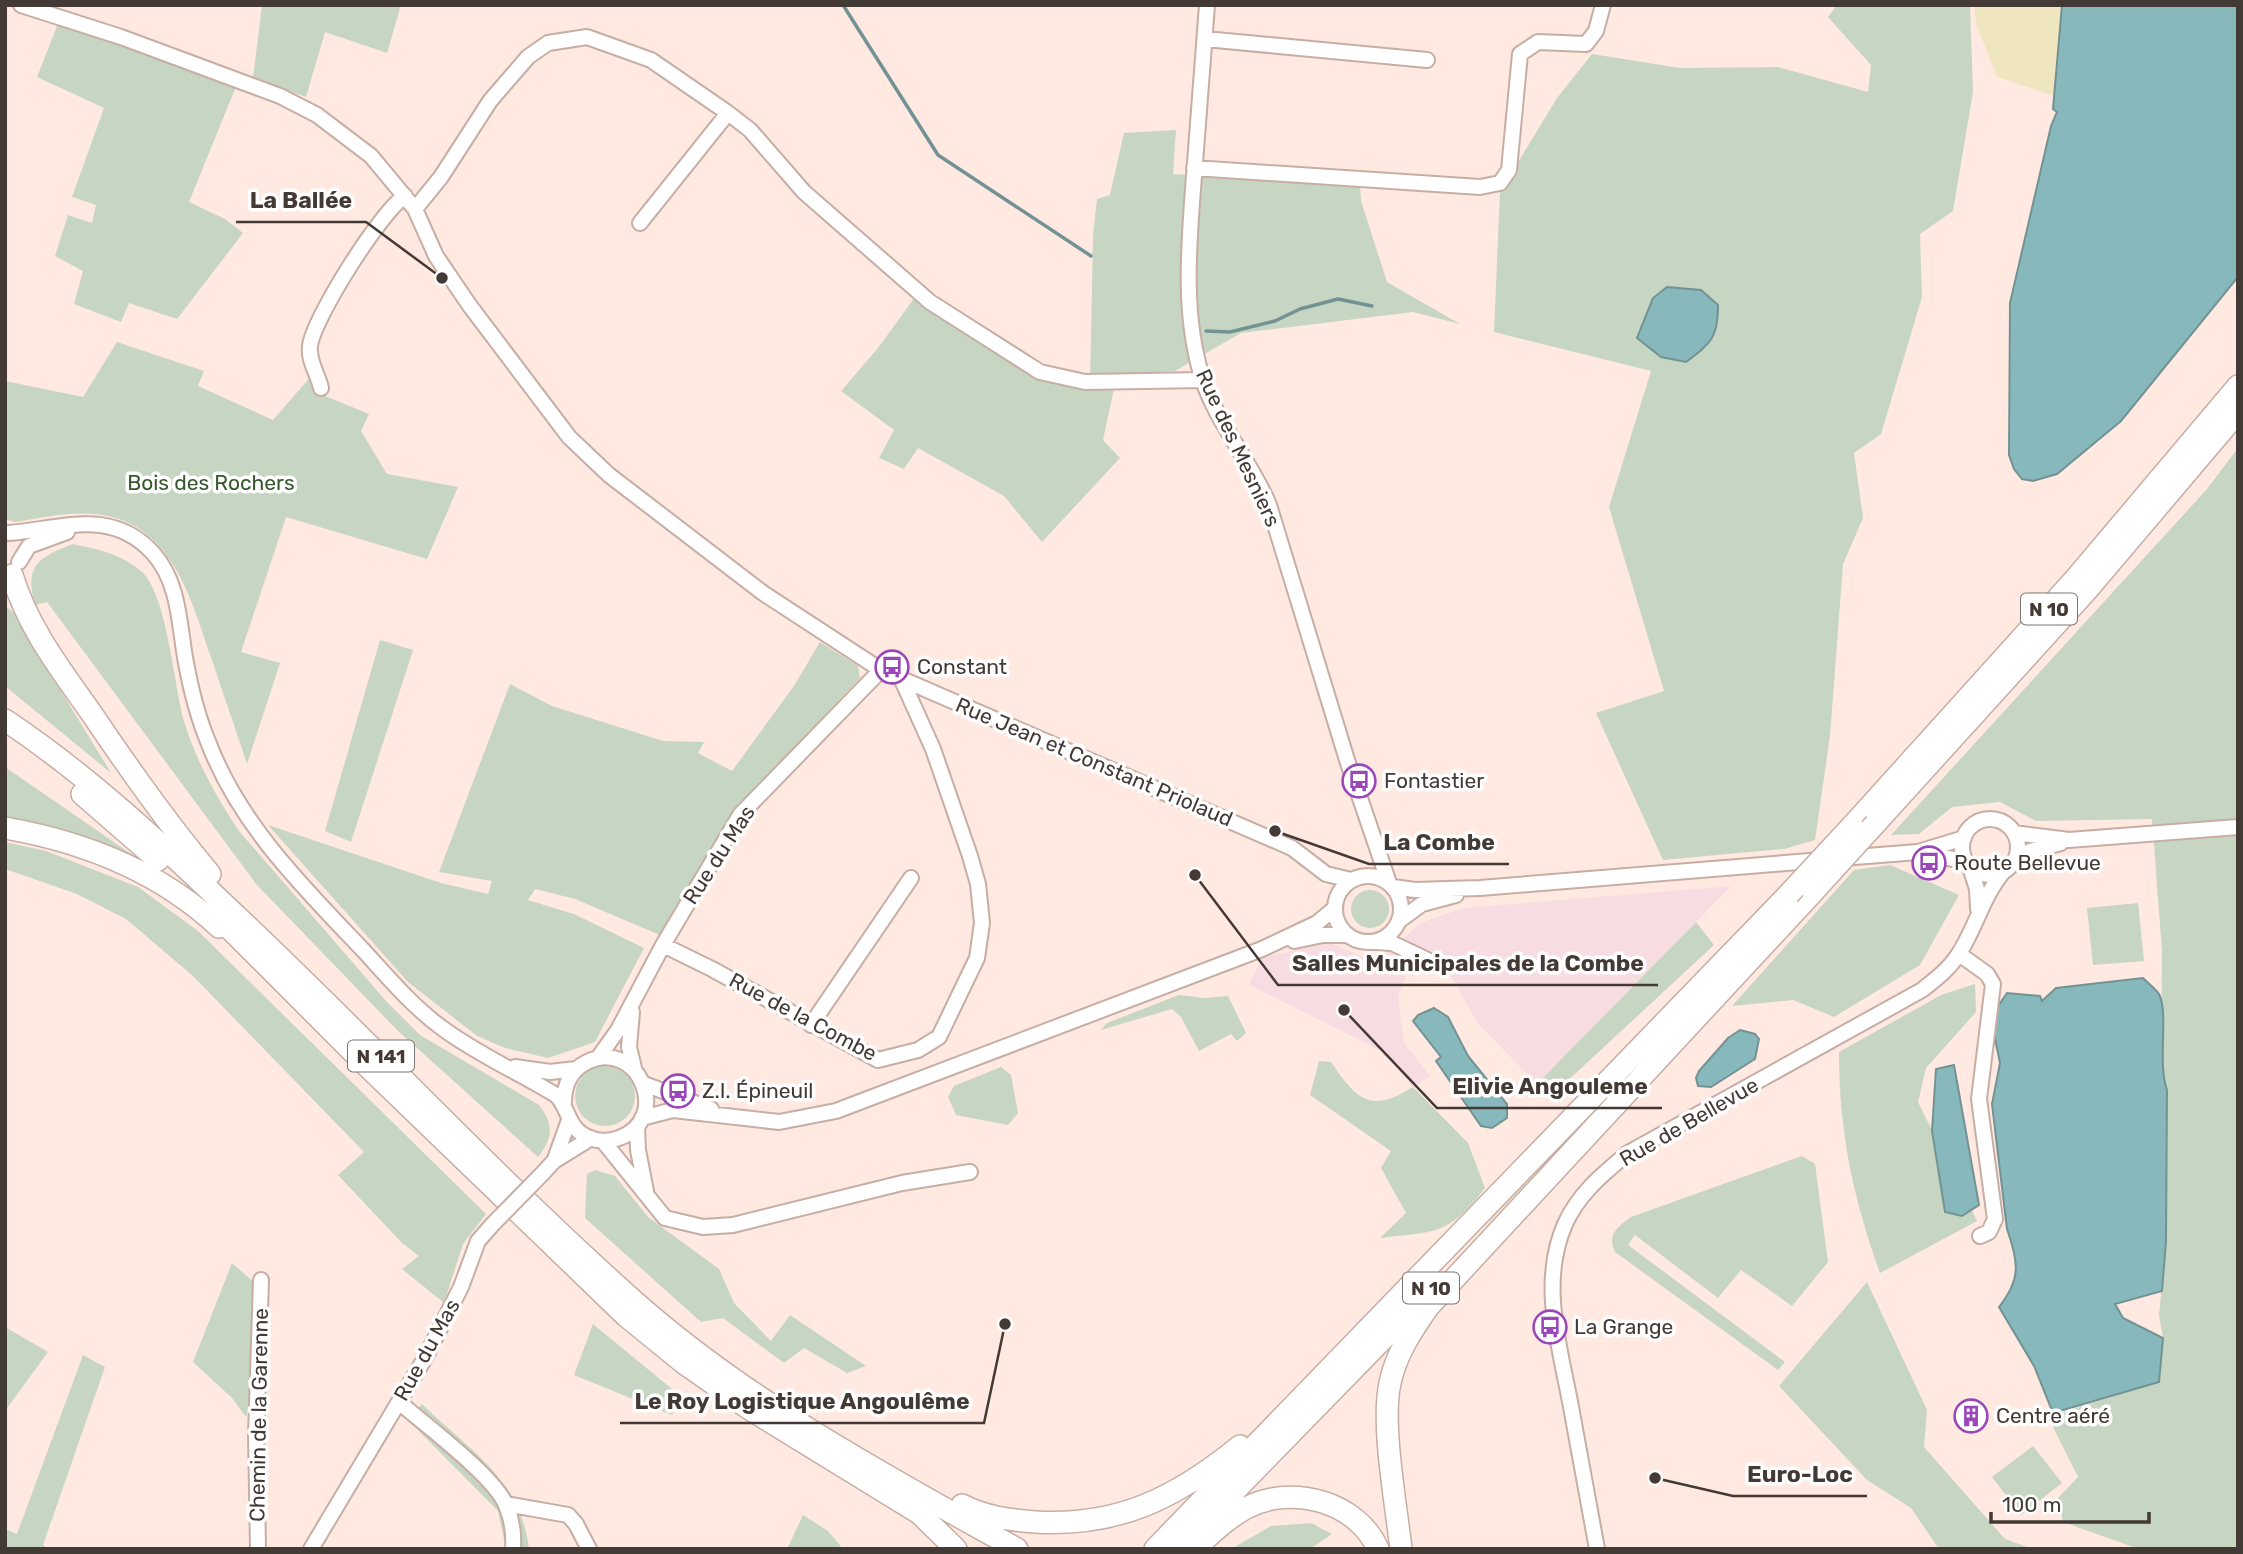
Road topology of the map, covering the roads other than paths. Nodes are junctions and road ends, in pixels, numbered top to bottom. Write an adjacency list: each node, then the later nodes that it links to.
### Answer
1 (1207, 5): 4 (street, Rue des Mesniers)
2 (1603, 5): 7 (street)
3 (27, 6): 8 (street, Rue Jean et Constant Priolaud)
4 (1205, 39): 5 (street); 7 (street, Rue des Mesniers)
5 (1427, 60)
6 (728, 113): 9 (street); 10 (street); 11 (street)
7 (1194, 168): 11 (street, Rue des Mesniers)
8 (405, 195): 9 (street, Rue Jean et Constant Priolaud); 13 (street)
9 (415, 209): 18 (street, Rue Jean et Constant Priolaud)
10 (640, 223)
11 (1203, 380): 25 (street, Rue des Mesniers)
12 (2238, 386): 66 (highway, N 10, bridge)
13 (321, 388)
14 (2238, 412): 50 (highway, N 10, bridge)
15 (7, 531): 16 (street); 17 (street)
16 (12, 573): 17 (street); 38 (highway)
17 (179, 626): 52 (street)
18 (881, 670): 19 (street, Rue Jean et Constant Priolaud); 42 (street, Rue du Mas)
19 (901, 678): 31 (street, Rue Jean et Constant Priolaud); 49 (street, Rue de la Combe)
20 (5, 720): 38 (highway, N 141)
21 (5, 737): 46 (highway, N 141)
22 (2238, 827): 27 (street)
23 (5, 828): 46 (highway)
24 (2014, 833): 26 (street); 27 (street); 30 (street)
25 (1375, 834): 33 (street); 34 (street, Rue des Mesniers)
26 (1964, 838): 28 (street); 29 (street)
27 (2069, 841): 30 (street)
28 (1919, 852): 29 (street); 35 (street)
29 (1968, 864): 30 (street); 37 (street)
30 (2009, 866): 37 (street, Rue de Bellevue)
31 (1326, 874): 33 (street, Rue Jean et Constant Priolaud); 36 (street, Rue Jean et Constant Priolaud)
32 (911, 878): 49 (street)
33 (1355, 878): 34 (street); 36 (street)
34 (1391, 885): 35 (street); 39 (street)
35 (1480, 888): 39 (street)
36 (1335, 903): 40 (street); 43 (street)
37 (1978, 910): 45 (street, Rue de Bellevue)
38 (243, 921): 68 (highway, N 141)
39 (1399, 922): 41 (street); 44 (street)
40 (1347, 935): 41 (street); 43 (street)
41 (1374, 942): 44 (street)
42 (663, 945): 48 (street, Rue du Mas); 49 (street, Rue de la Combe)
43 (1262, 950): 57 (street)
44 (1409, 954): 47 (street)
45 (1959, 954): 64 (street); 83 (street, Rue de Bellevue)
46 (259, 961): 69 (highway, N 141)
47 (1438, 965)
48 (635, 997): 51 (street, Rue du Mas); 53 (street, Rue du Mas)
49 (811, 1025)
50 (1684, 1028): 79 (highway, N 10); 82 (highway)
51 (598, 1058): 53 (street); 54 (street)
52 (509, 1066): 54 (street); 56 (street)
53 (634, 1068): 55 (street)
54 (576, 1069): 56 (street)
55 (644, 1084): 57 (street); 59 (street)
56 (564, 1102): 58 (street)
57 (728, 1116): 59 (street)
58 (569, 1121): 60 (street); 61 (street, Rue du Mas)
59 (640, 1122): 60 (street); 63 (street)
60 (597, 1140): 61 (street, Rue du Mas); 63 (street)
61 (554, 1161): 67 (street, Rue du Mas, bridge)
62 (970, 1172): 63 (street)
63 (648, 1199)
64 (1980, 1236)
65 (261, 1280): 71 (street, Chemin de la Garenne)
66 (1408, 1290): 68 (highway); 78 (highway, N 10)
67 (399, 1402): 70 (street); 72 (street, Rue du Mas)
68 (776, 1408): 77 (highway)
69 (817, 1450): 75 (highway); 76 (highway)
70 (506, 1504): 73 (street); 74 (street)
71 (258, 1549)
72 (311, 1549)
73 (513, 1549)
74 (589, 1549)
75 (956, 1549)
76 (994, 1549)
77 (1017, 1549)
78 (1155, 1549)
79 (1178, 1549)
80 (1195, 1549): 81 (highway)
81 (1378, 1549)
82 (1401, 1549)
83 (1597, 1549)

